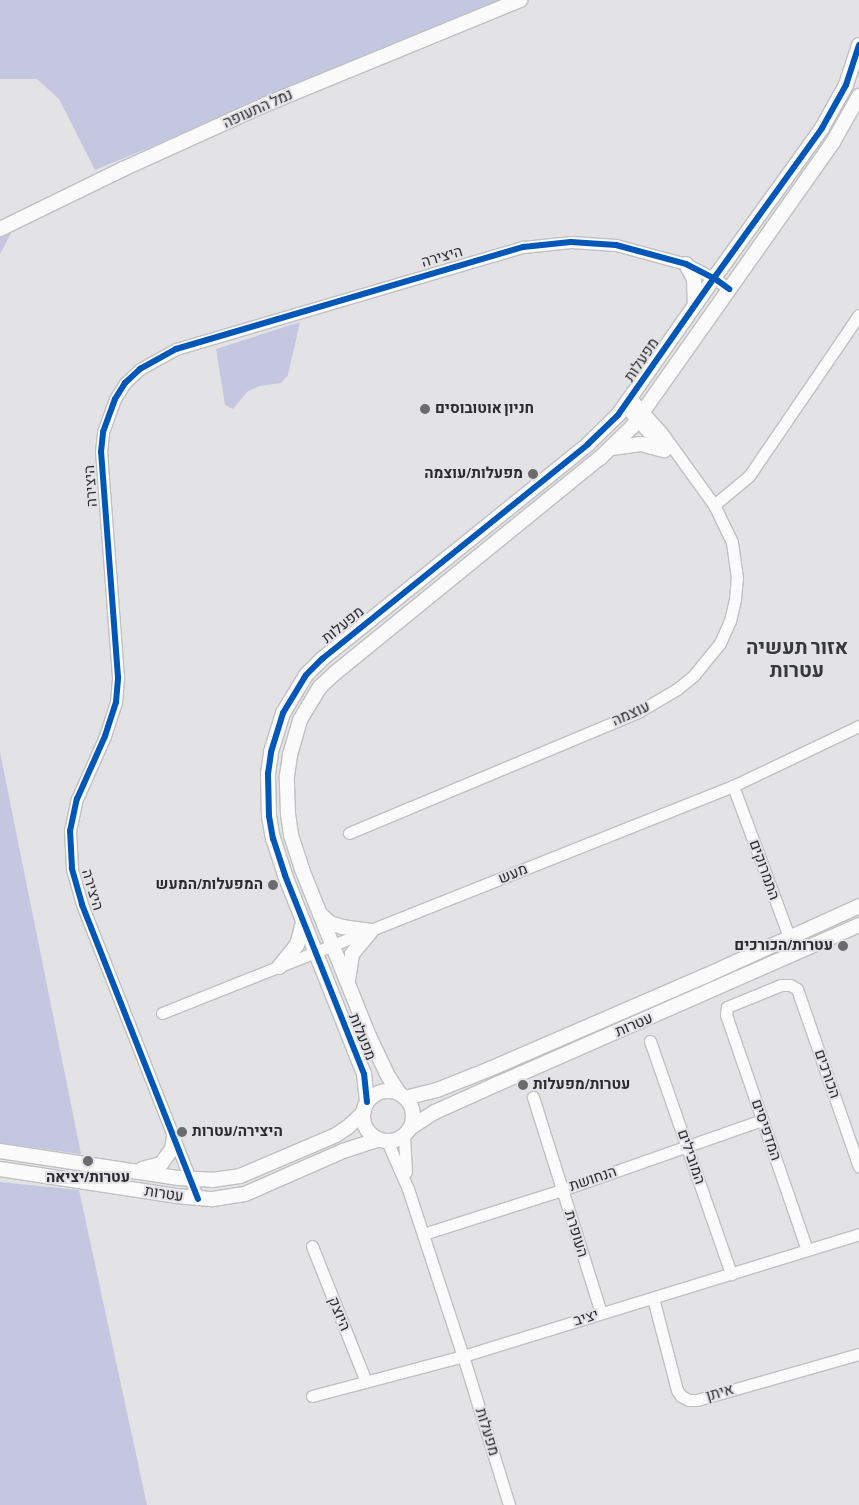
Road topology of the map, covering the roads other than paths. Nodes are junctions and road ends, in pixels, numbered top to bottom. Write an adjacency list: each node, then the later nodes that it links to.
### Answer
1 (520, 0): 4 (street, נמל התעופה)
2 (859, 45): 6 (street, מפעלות)
3 (859, 96): 7 (street, מפעלות)
4 (0, 228)
5 (686, 264): 6 (street, היצירה); 8 (street); 38 (street, היצירה)
6 (714, 278): 7 (street, היצירה); 8 (street, מפעלות)
7 (729, 289): 11 (street, מפעלות)
8 (694, 306): 10 (street, מפעלות)
9 (859, 315): 15 (street)
10 (628, 403): 11 (street, עוצמה); 21 (street, מפעלות)
11 (640, 418): 12 (street, מפעלות); 13 (street, עוצמה); 14 (street, עוצמה)
12 (612, 448): 13 (street); 20 (street, מפעלות)
13 (664, 450): 14 (street, עוצמה)
14 (687, 470): 15 (street, עוצמה)
15 (714, 505): 18 (street, עוצמה)
16 (859, 726): 17 (street, מעש)
17 (733, 786): 23 (street, מעש); 24 (street, התמרוקים)
18 (349, 833)
19 (859, 906): 24 (street, עטרות)
20 (320, 914): 23 (street); 25 (street, מפעלות)
21 (303, 922): 26 (street, מפעלות); 28 (street)
22 (859, 925): 27 (street, עטרות)
23 (371, 931): 25 (street, מעש); 29 (street)
24 (789, 937): 27 (street, התמרוקים); 33 (street, עטרות)
25 (333, 946): 26 (street, מעש); 29 (street, מפעלות)
26 (316, 953): 28 (street, מעש); 35 (street, מפעלות)
27 (794, 953): 37 (street, עטרות)
28 (279, 968): 31 (street, מעש)
29 (348, 985): 33 (street, מפעלות)
30 (726, 1010): 36 (street, המדפיסים); 42 (street, הכורכים)
31 (162, 1013)
32 (650, 1041): 40 (street, המובילים)
33 (402, 1096): 35 (street); 37 (street)
34 (533, 1097): 47 (street, העופרת)
35 (365, 1107): 39 (street); 45 (street, עטרות)
36 (762, 1120): 40 (street, הנחושת); 52 (street, המדפיסים)
37 (407, 1132): 39 (street); 46 (street, מפעלות)
38 (174, 1136): 44 (street); 45 (street, היצירה)
39 (383, 1140): 46 (street, מפעלות); 48 (street, עטרות)
40 (687, 1146): 47 (street, הנחושת); 53 (street, המובילים)
41 (0, 1151): 44 (street, עטרות)
42 (859, 1167)
43 (0, 1169): 48 (street, עטרות)
44 (134, 1171): 45 (street, עטרות)
45 (191, 1180): 48 (street, היצירה)
46 (408, 1188): 49 (street, מפעלות)
47 (562, 1190): 49 (street, הנחושת); 55 (street, העופרת)
48 (198, 1199)
49 (423, 1234): 57 (street, מפעלות)
50 (859, 1234): 52 (street, יציב)
51 (312, 1246): 58 (street, היוצק)
52 (807, 1250): 53 (street, יציב)
53 (731, 1274): 54 (street, יציב)
54 (653, 1298): 55 (street, יציב); 56 (street, איתן)
55 (601, 1313): 57 (street, יציב)
56 (859, 1354)
57 (463, 1356): 58 (street, יציב); 60 (street, מפעלות)
58 (366, 1382): 59 (street, יציב)
59 (312, 1396)
60 (509, 1505)

